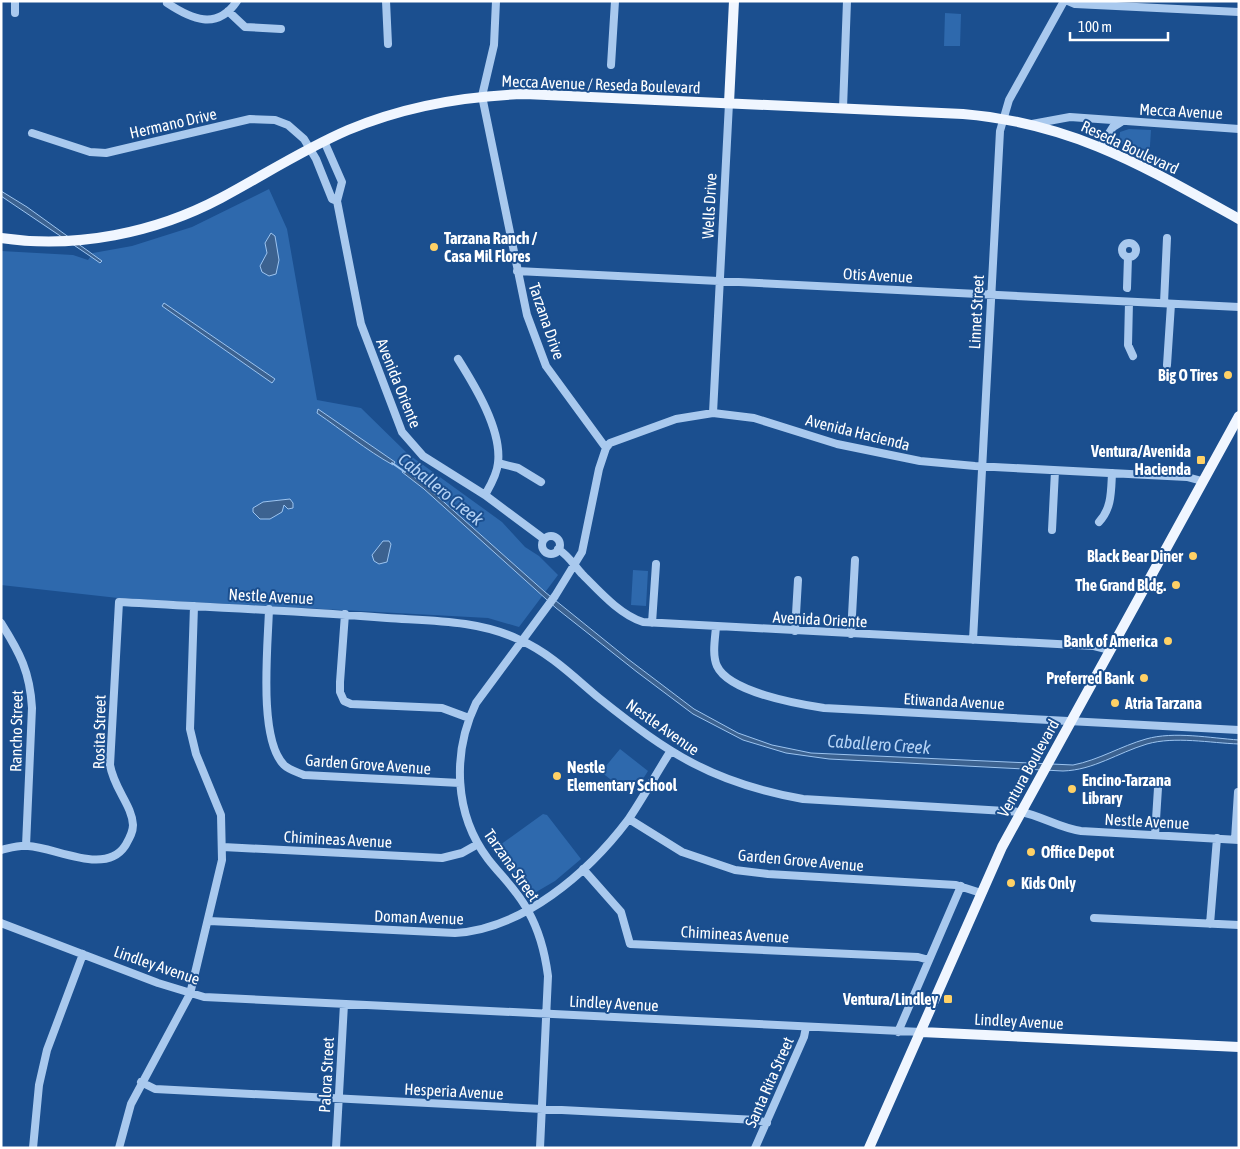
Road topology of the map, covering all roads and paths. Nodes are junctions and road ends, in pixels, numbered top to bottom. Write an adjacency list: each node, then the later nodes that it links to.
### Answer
1 (15, 1): 13 (street)
2 (237, 1): 11 (street)
3 (386, 1): 15 (street)
4 (496, 1): 17 (street, Tarzana Drive)
5 (615, 1): 16 (street)
6 (734, 1): 18 (main road, Wells Drive)
7 (847, 1): 19 (street)
8 (1064, 1): 20 (street, Linnet Street)
9 (1068, 1): 12 (street)
10 (167, 3): 11 (street)
11 (228, 11): 14 (street)
12 (1239, 12)
13 (15, 13)
14 (281, 29)
15 (388, 44)
16 (611, 65)
17 (482, 96): 18 (main road, Mecca Avenue / Reseda Boulevard); 25 (main road, Mecca Avenue / Reseda Boulevard); 33 (street, Tarzana Drive)
18 (729, 103): 19 (main road, Mecca Avenue / Reseda Boulevard); 34 (street, Wells Drive)
19 (843, 108): 20 (main road, Mecca Avenue / Reseda Boulevard)
20 (1002, 118): 22 (main road, Reseda Boulevard); 36 (street, Linnet Street)
21 (1121, 122): 22 (street, Mecca Avenue); 23 (street, Mecca Avenue); 26 (street, Mecca Avenue)
22 (1032, 124): 26 (main road, Reseda Boulevard)
23 (1239, 129)
24 (32, 133): 27 (street, Hermano Drive)
25 (324, 141): 27 (main road, Mecca Avenue / Reseda Boulevard); 28 (street, Avenida Oriente)
26 (1101, 146): 29 (main road, Reseda Boulevard)
27 (311, 148): 28 (street, Avenida Oriente); 30 (main road, Mecca Avenue / Reseda Boulevard)
28 (336, 201): 52 (street, Avenida Oriente)
29 (1239, 219)
30 (1, 238)
31 (1167, 238): 38 (street)
32 (1128, 258): 35 (street)
33 (517, 271): 34 (street, Otis Avenue); 45 (street, Tarzana Drive)
34 (720, 280): 36 (street, Otis Avenue); 43 (street, Wells Drive)
35 (1127, 288)
36 (991, 294): 37 (street, Otis Avenue); 47 (street, Linnet Street)
37 (1130, 302): 38 (street, Otis Avenue); 40 (street)
38 (1167, 304): 39 (street, Otis Avenue); 42 (street)
39 (1239, 307)
40 (1133, 356)
41 (458, 359): 46 (street)
42 (1167, 365)
43 (713, 413): 45 (street, Avenida Hacienda); 47 (street, Avenida Hacienda)
44 (1239, 416): 50 (main road, Ventura Boulevard)
45 (606, 448): 59 (street)
46 (498, 463): 51 (street); 52 (street)
47 (982, 466): 48 (street, Avenida Hacienda); 71 (street, Linnet Street)
48 (1055, 471): 49 (street, Avenida Hacienda); 54 (street)
49 (1112, 473): 50 (street, Avenida Hacienda); 53 (street)
50 (1202, 480): 72 (main road, Ventura Boulevard)
51 (541, 482)
52 (485, 496): 55 (street, Avenida Oriente)
53 (1099, 522)
54 (1052, 530)
55 (544, 539): 56 (street, Avenida Oriente); 56 (street, Avenida Oriente)
56 (558, 549): 59 (street, Avenida Oriente)
57 (855, 560): 69 (street)
58 (656, 564): 66 (street)
59 (575, 565): 66 (street, Avenida Oriente); 70 (street, Tarzana Street)
60 (798, 580): 68 (street)
61 (119, 602): 62 (street, Nestle Avenue); 86 (street, Rosita Street)
62 (194, 606): 63 (street, Nestle Avenue); 87 (street)
63 (269, 609): 64 (street, Nestle Avenue); 77 (street, Garden Grove Avenue)
64 (346, 614): 70 (street, Nestle Avenue); 73 (street)
65 (1, 623): 86 (street, Rancho Street)
66 (652, 624): 67 (street, Avenida Oriente)
67 (716, 627): 68 (street, Avenida Oriente); 74 (street, Etiwanda Avenue)
68 (795, 631): 69 (street, Avenida Oriente)
69 (851, 634): 71 (street, Avenida Oriente)
70 (521, 640): 73 (street, Tarzana Street); 76 (street, Nestle Avenue)
71 (973, 640): 72 (street, Avenida Oriente)
72 (1110, 650): 74 (main road, Ventura Boulevard)
73 (469, 718): 77 (street, Tarzana Street)
74 (1071, 721): 75 (street, Etiwanda Avenue); 80 (main road, Ventura Boulevard)
75 (1239, 730)
76 (670, 752): 80 (street, Nestle Avenue); 81 (street, Doman Avenue)
77 (460, 783): 85 (street, Tarzana Street)
78 (1158, 788): 82 (street)
79 (1238, 792): 84 (street)
80 (1021, 812): 82 (street, Nestle Avenue); 91 (main road, Ventura Boulevard)
81 (628, 819): 89 (street, Doman Avenue); 90 (street, Garden Grove Avenue)
82 (1155, 836): 83 (street, Nestle Avenue)
83 (1217, 838): 84 (street, Nestle Avenue); 96 (street)
84 (1237, 839)
85 (478, 844): 87 (street, Chimineas Avenue); 92 (street, Tarzana Street)
86 (26, 846): 88 (street, Rosita Street)
87 (223, 847): 94 (street)
88 (1, 850)
89 (583, 869): 92 (street, Doman Avenue); 99 (street, Chimineas Avenue)
90 (962, 886): 91 (street, Garden Grove Avenue); 99 (street)
91 (981, 893): 105 (main road, Ventura Boulevard)
92 (528, 909): 94 (street, Doman Avenue); 102 (street, Tarzana Street)
93 (1094, 918): 96 (street)
94 (209, 921): 100 (street)
95 (1, 923): 98 (street, Lindley Avenue)
96 (1210, 924): 97 (street)
97 (1239, 925)
98 (83, 954): 100 (street, Lindley Avenue); 111 (street)
99 (928, 960): 104 (street)
100 (190, 994): 101 (street, Lindley Avenue); 107 (street)
101 (344, 1004): 102 (street, Lindley Avenue); 108 (street, Palora Street)
102 (547, 1014): 103 (street, Lindley Avenue); 109 (street, Tarzana Street)
103 (806, 1028): 104 (street, Lindley Avenue); 110 (street, Santa Rita Street)
104 (898, 1032): 105 (street, Lindley Avenue)
105 (921, 1032): 106 (main road, Lindley Avenue); 116 (main road, Ventura Boulevard)
106 (1239, 1047)
107 (141, 1082): 108 (street, Hesperia Avenue); 112 (street)
108 (339, 1099): 109 (street, Hesperia Avenue); 113 (street, Palora Street)
109 (542, 1109): 110 (street, Hesperia Avenue); 114 (street, Tarzana Street)
110 (767, 1123): 115 (street, Santa Rita Street)
111 (33, 1148)
112 (119, 1148)
113 (336, 1148)
114 (540, 1148)
115 (755, 1148)
116 (869, 1148)

